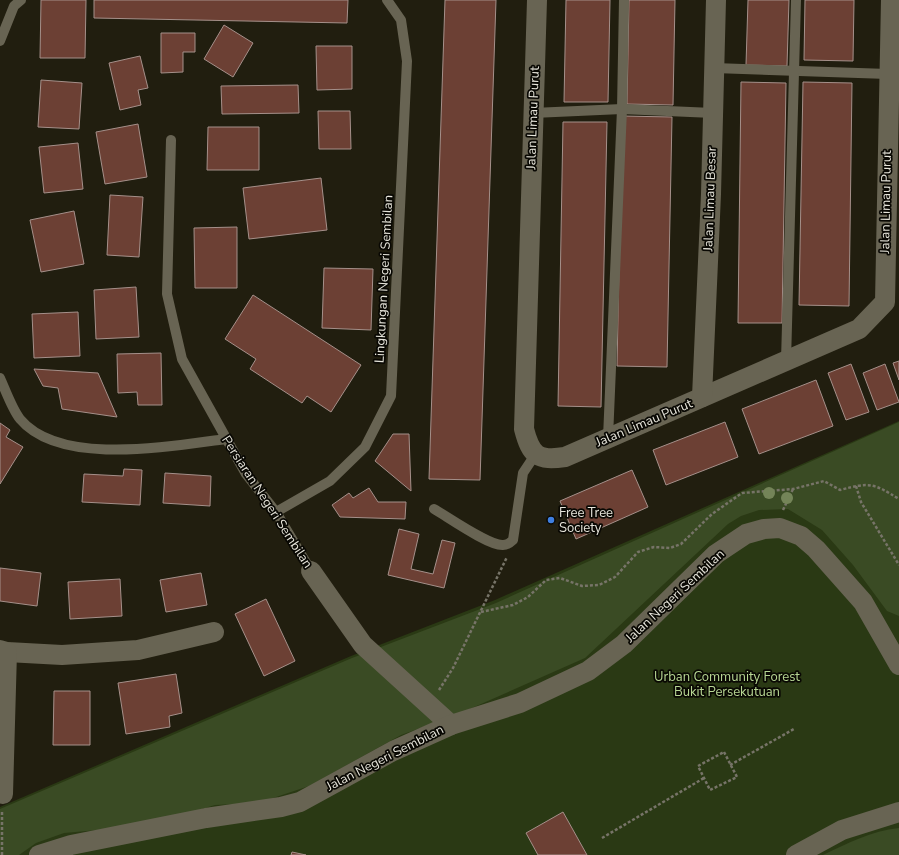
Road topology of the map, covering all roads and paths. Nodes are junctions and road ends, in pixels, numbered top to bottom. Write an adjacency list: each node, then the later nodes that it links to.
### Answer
1 (20, 0): 8 (lane)
2 (387, 0): 26 (lane, Lingkungan Negeri Sembilan)
3 (536, 0): 13 (street, Jalan Limau Purut)
4 (624, 0): 12 (lane)
5 (716, 0): 9 (street, Jalan Limau Besar)
6 (796, 0): 10 (lane)
7 (891, 0): 11 (street, Jalan Limau Purut)
8 (0, 41)
9 (714, 68): 10 (lane); 14 (street, Jalan Limau Besar)
10 (794, 70): 11 (lane); 16 (lane)
11 (888, 74): 16 (street, Jalan Limau Purut)
12 (622, 109): 13 (lane); 14 (lane); 19 (lane)
13 (533, 113): 21 (street, Jalan Limau Purut)
14 (713, 113): 18 (street, Jalan Limau Besar)
15 (171, 140): 20 (lane, Persiaran Negeri Sembilan)
16 (786, 361): 18 (street, Jalan Limau Purut)
17 (0, 378): 20 (lane)
18 (702, 397): 19 (street, Jalan Limau Purut)
19 (608, 438): 21 (street, Jalan Limau Purut)
20 (226, 439): 26 (lane, Persiaran Negeri Sembilan)
21 (535, 455): 28 (lane)
22 (856, 486): 23 (path); 24 (path); 29 (path)
23 (794, 489): 27 (path); 31 (path)
24 (899, 499)
25 (434, 509): 28 (lane)
26 (276, 512): 30 (lane, Persiaran Negeri Sembilan)
27 (780, 528): 34 (street, Jalan Negeri Sembilan); 36 (street, Jalan Negeri Sembilan)
28 (509, 543): 31 (path)
29 (899, 564)
30 (311, 571): 35 (street, Persiaran Negeri Sembilan)
31 (481, 612): 35 (path)
32 (214, 632): 33 (street)
33 (3, 651): 40 (street)
34 (899, 665)
35 (429, 705): 36 (street, Persiaran Negeri Sembilan)
36 (451, 725): 44 (street, Jalan Negeri Sembilan)
37 (794, 729): 38 (path)
38 (730, 765): 39 (path); 39 (path)
39 (704, 778): 42 (path)
40 (3, 794): 43 (path)
41 (899, 812): 45 (street)
42 (602, 838)
43 (2, 855)
44 (39, 855)
45 (796, 855)

